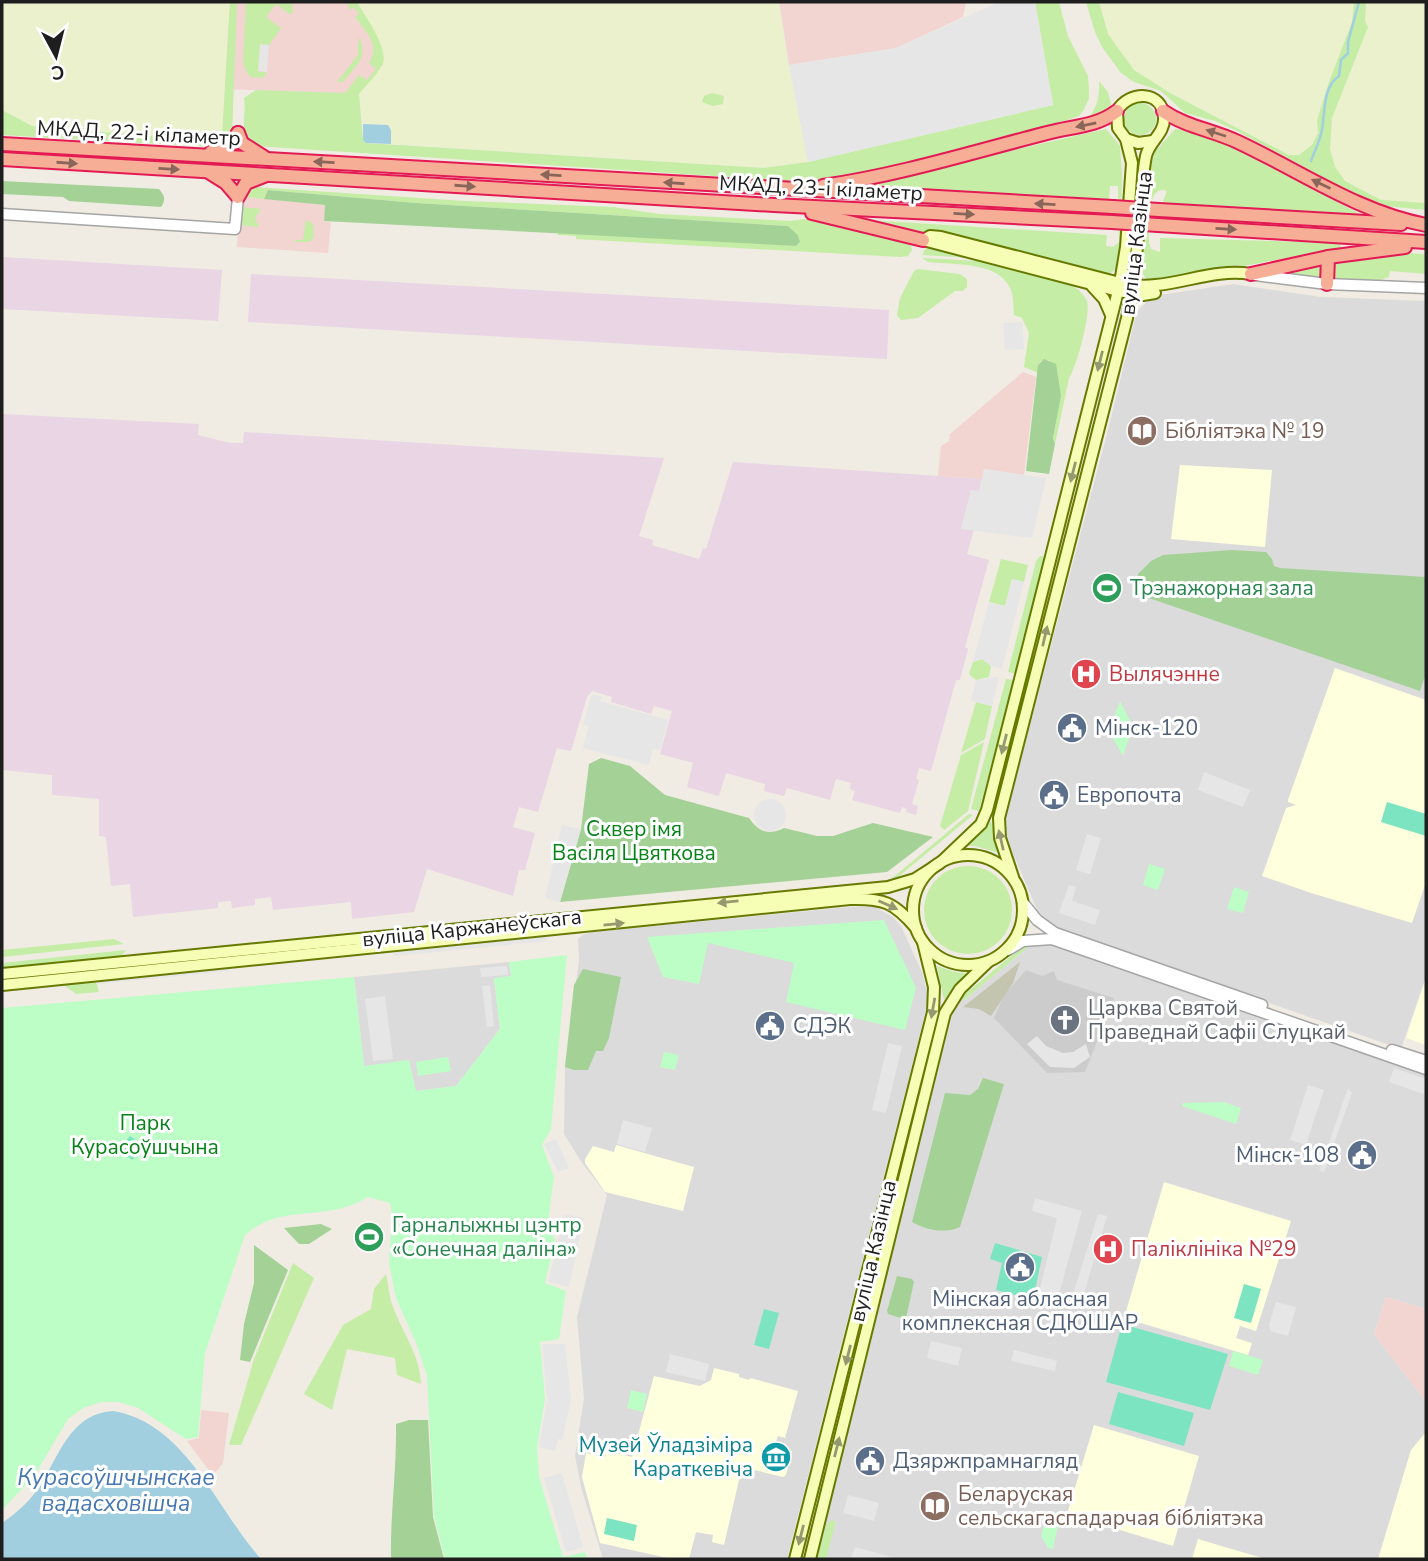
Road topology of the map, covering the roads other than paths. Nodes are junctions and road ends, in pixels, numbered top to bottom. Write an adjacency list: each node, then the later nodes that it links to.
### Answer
1 (1118, 111): 2 (main road); 3 (main road, вуліца Казінца); 11 (highway, one-way to 11)
2 (1163, 111): 4 (main road, вуліца Казінца); 15 (highway, one-way to 2)
3 (1126, 139): 4 (main road); 22 (main road, вуліца Казінца)
4 (1153, 141): 24 (main road, вуліца Казінца)
5 (2, 144): 6 (highway, МКАД, 22-і кіламетр)
6 (198, 155): 8 (highway, МКАД, 22-і кіламетр); 8 (highway)
7 (2, 159): 9 (highway, МКАД, 22-і кіламетр, one-way to 9)
8 (270, 160): 11 (highway, МКАД, 23-і кіламетр, one-way to 8)
9 (206, 171): 10 (highway, МКАД, 22-і кіламетр); 12 (highway)
10 (271, 174): 12 (highway); 13 (highway, МКАД, 23-і кіламетр, one-way to 13)
11 (792, 190): 15 (highway, МКАД, 23-і кіламетр, one-way to 11, bridge)
12 (238, 197): 14 (street)
13 (774, 205): 16 (highway); 17 (highway, МКАД, 23-і кіламетр, one-way to 17, bridge)
14 (2, 214)
15 (1426, 225)
16 (923, 240): 20 (main road); 22 (main road)
17 (1426, 243): 18 (highway)
18 (1328, 257): 19 (highway); 21 (highway)
19 (1251, 274): 21 (street); 24 (main road)
20 (1087, 284): 22 (main road); 25 (main road)
21 (1327, 284): 23 (street)
22 (1119, 287): 24 (main road); 25 (main road, вуліца Казінца)
23 (1426, 288)
24 (1133, 290): 27 (main road, вуліца Казінца, one-way to 24)
25 (1111, 315): 26 (main road, вуліца Казінца, one-way to 26)
26 (938, 864): 27 (main road); 29 (main road); 33 (main road, вуліца Каржанеўскага, one-way to 33)
27 (1013, 877): 28 (main road)
28 (1024, 904): 31 (main road); 35 (street)
29 (916, 928): 30 (main road); 34 (main road, вуліца Каржанеўскага, one-way to 29)
30 (923, 942): 32 (main road); 37 (main road, вуліца Казінца, one-way to 37)
31 (1008, 950): 32 (main road); 36 (street)
32 (988, 962): 38 (main road, вуліца Казінца, one-way to 32)
33 (2, 974)
34 (2, 985)
35 (1426, 1061)
36 (1426, 1069)
37 (808, 1510): 38 (main road); 39 (main road, вуліца Казінца, one-way to 39)
38 (821, 1514): 40 (main road, вуліца Казінца)
39 (795, 1559)
40 (810, 1559)

